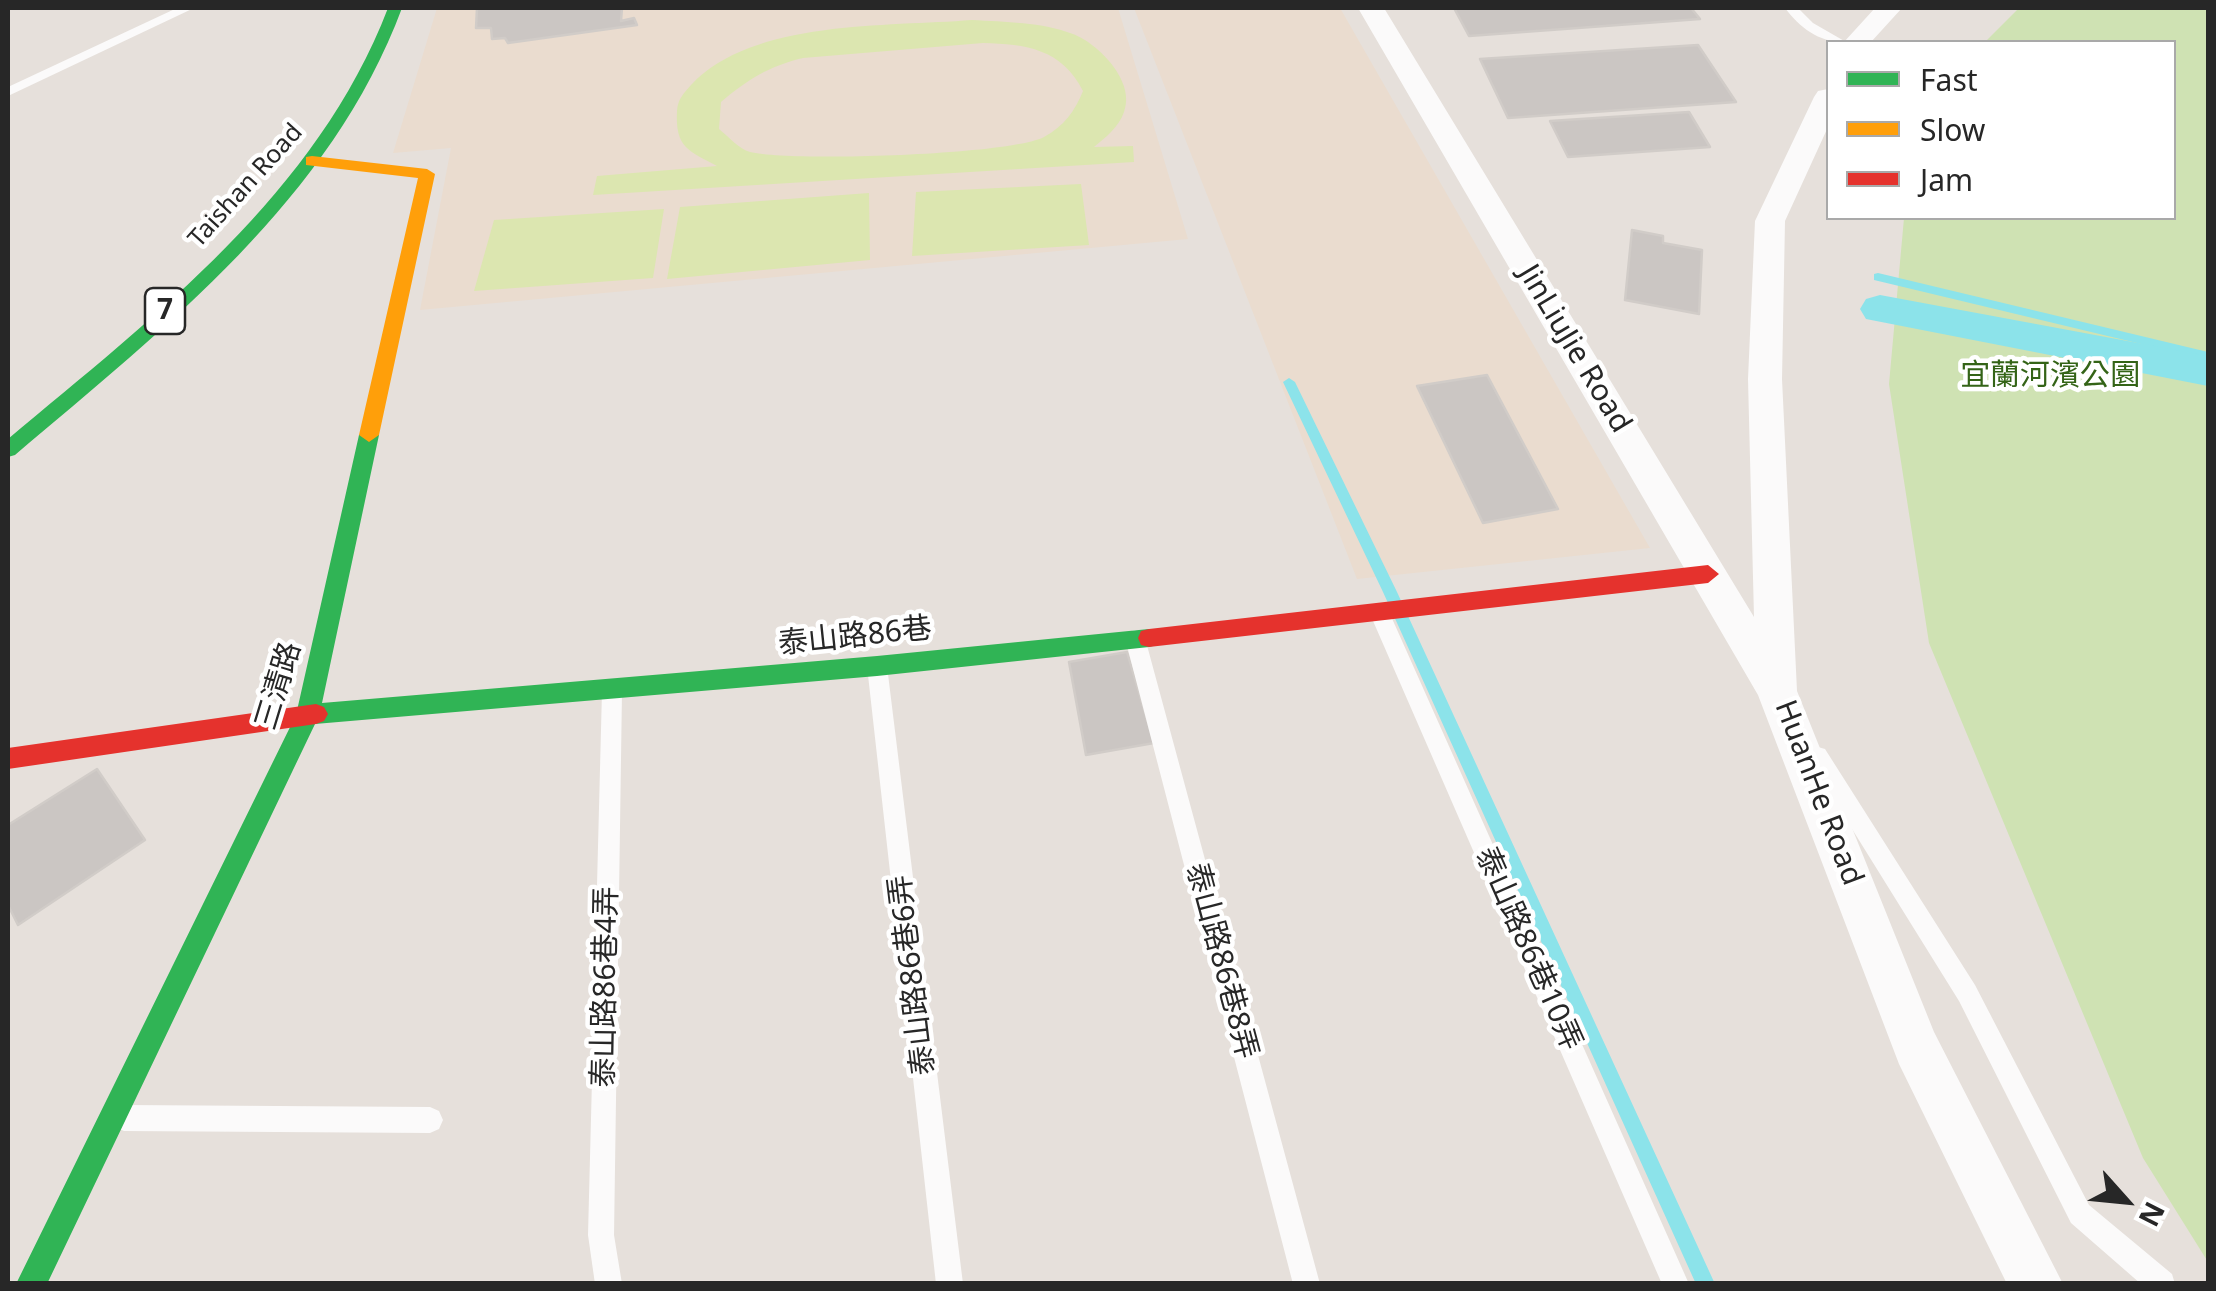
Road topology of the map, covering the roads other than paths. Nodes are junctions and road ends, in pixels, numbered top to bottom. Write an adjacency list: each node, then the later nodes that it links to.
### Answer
1 (187, 8): 8 (lane)
2 (395, 8): 10 (street, Taishan Road / 7)
3 (1371, 8): 12 (street, JinLiuJie Road)
4 (1792, 8): 6 (lane)
5 (1889, 8): 7 (street)
6 (1835, 40)
7 (1859, 40)
8 (8, 92)
9 (1826, 101): 17 (street, HuanHe Road)
10 (312, 162): 11 (street, Taishan Road / 7); 18 (street, 三清路)
11 (8, 450)
12 (1708, 574): 13 (street, 泰山路86巷); 17 (street, JinLiuJie Road)
13 (1380, 614): 14 (street, 泰山路86巷); 26 (lane, 泰山路86巷10弄)
14 (1135, 638): 15 (street, 泰山路86巷); 25 (lane, 泰山路86巷8弄)
15 (876, 666): 16 (street, 泰山路86巷); 24 (lane, 泰山路86巷6弄)
16 (612, 691): 18 (street, 泰山路86巷); 23 (lane, 泰山路86巷4弄)
17 (1777, 691): 27 (street, HuanHe Road); 28 (lane)
18 (308, 715): 19 (street, 泰山路86巷); 20 (street, 三清路)
19 (9, 763)
20 (112, 1118): 21 (lane); 22 (street, 三清路)
21 (430, 1120)
22 (31, 1284)
23 (609, 1284)
24 (950, 1284)
25 (1306, 1284)
26 (1676, 1284)
27 (2036, 1284)
28 (2162, 1284)

